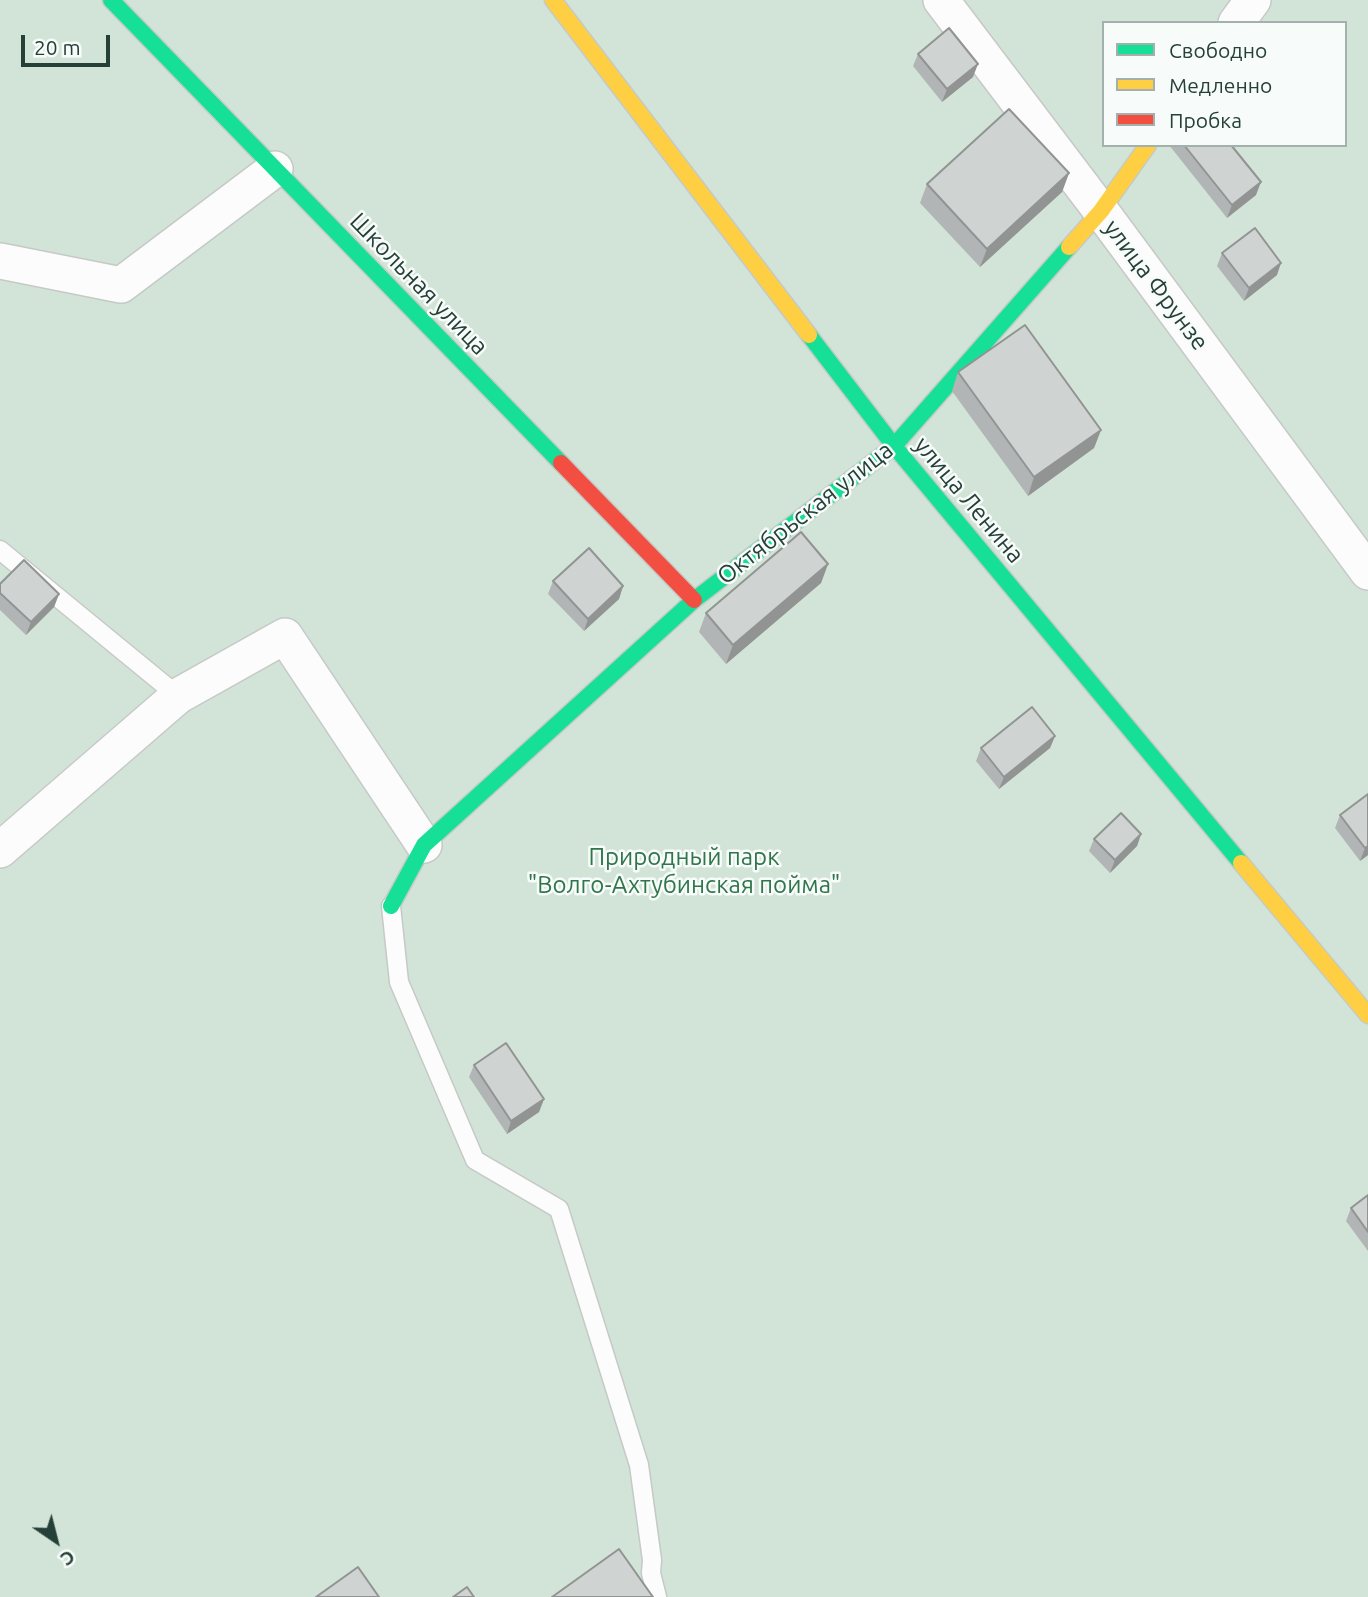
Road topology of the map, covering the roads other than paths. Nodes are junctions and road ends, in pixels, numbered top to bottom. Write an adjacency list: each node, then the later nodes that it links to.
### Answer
1 (111, 0): 7 (street, Школьная улица)
2 (552, 0): 10 (street, улица Ленина)
3 (941, 0): 8 (street, улица Фрунзе)
4 (1253, 0): 5 (street)
5 (1237, 21)
6 (1147, 147): 8 (street, Октябрьская улица)
7 (275, 169): 9 (street); 13 (street, Школьная улица)
8 (1101, 211): 10 (street, Октябрьская улица); 12 (street, улица Фрунзе)
9 (0, 261)
10 (894, 446): 13 (street, Октябрьская улица); 18 (street, улица Ленина)
11 (0, 550): 14 (lane)
12 (1368, 572)
13 (694, 600): 15 (street, Октябрьская улица)
14 (178, 696): 15 (street); 16 (street)
15 (424, 845): 17 (street, Октябрьская улица)
16 (0, 849)
17 (391, 906): 19 (lane)
18 (1368, 1015)
19 (657, 1597)

